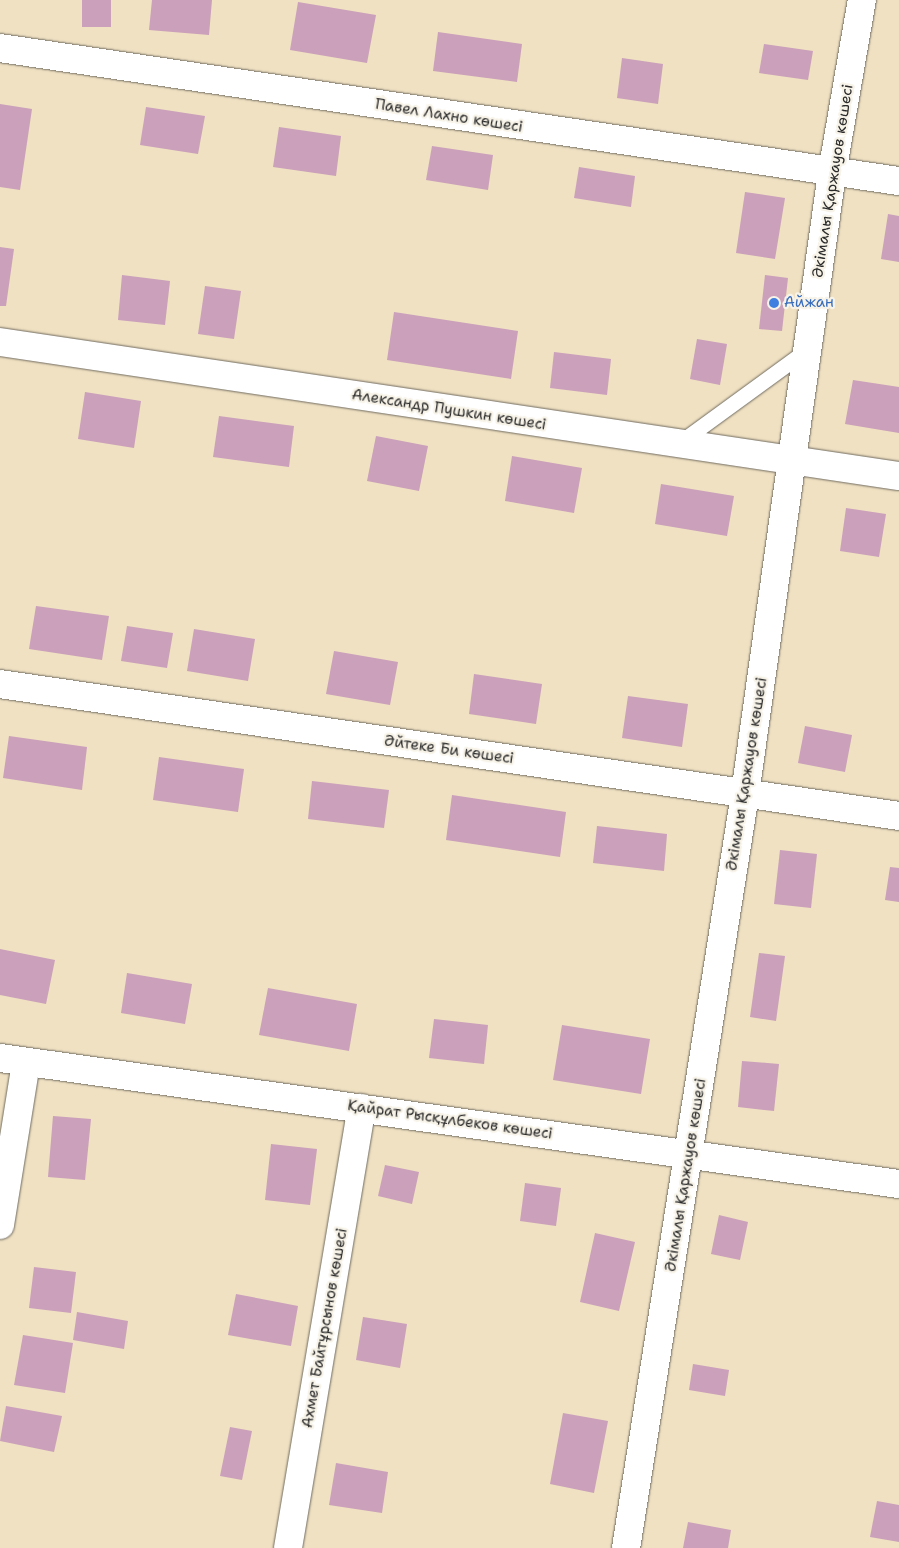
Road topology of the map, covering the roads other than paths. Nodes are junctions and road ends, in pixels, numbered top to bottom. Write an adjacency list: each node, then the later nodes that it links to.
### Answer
1 (862, 0): 3 (street, Әкімалы Қаржауов көшесі)
2 (0, 48): 3 (street, Павел Лахно көшесі)
3 (832, 173): 4 (street, Павел Лахно көшесі); 6 (street, Әкімалы Қаржауов көшесі)
4 (899, 181)
5 (0, 342): 7 (street, Александр Пушкин көшесі)
6 (808, 348): 7 (lane); 8 (street, Әкімалы Қаржауов көшесі)
7 (678, 444): 8 (street, Александр Пушкин көшесі)
8 (792, 461): 9 (street, Александр Пушкин көшесі); 11 (street, Әкімалы Қаржауов көшесі)
9 (899, 476)
10 (0, 684): 11 (street, Әйтеке Би көшесі)
11 (745, 794): 12 (street, Әйтеке Би көшесі); 15 (street, Әкімалы Қаржауов көшесі)
12 (899, 816)
13 (13, 1060): 14 (street, Қайрат Рысқұлбеков көшесі); 17 (street)
14 (362, 1108): 15 (street, Қайрат Рысқұлбеков көшесі); 18 (street, Ахмет Байтұрсынов көшесі)
15 (689, 1152): 16 (street, Қайрат Рысқұлбеков көшесі); 19 (street, Әкімалы Қаржауов көшесі)
16 (899, 1184)
17 (0, 1224)
18 (288, 1548)
19 (626, 1548)

